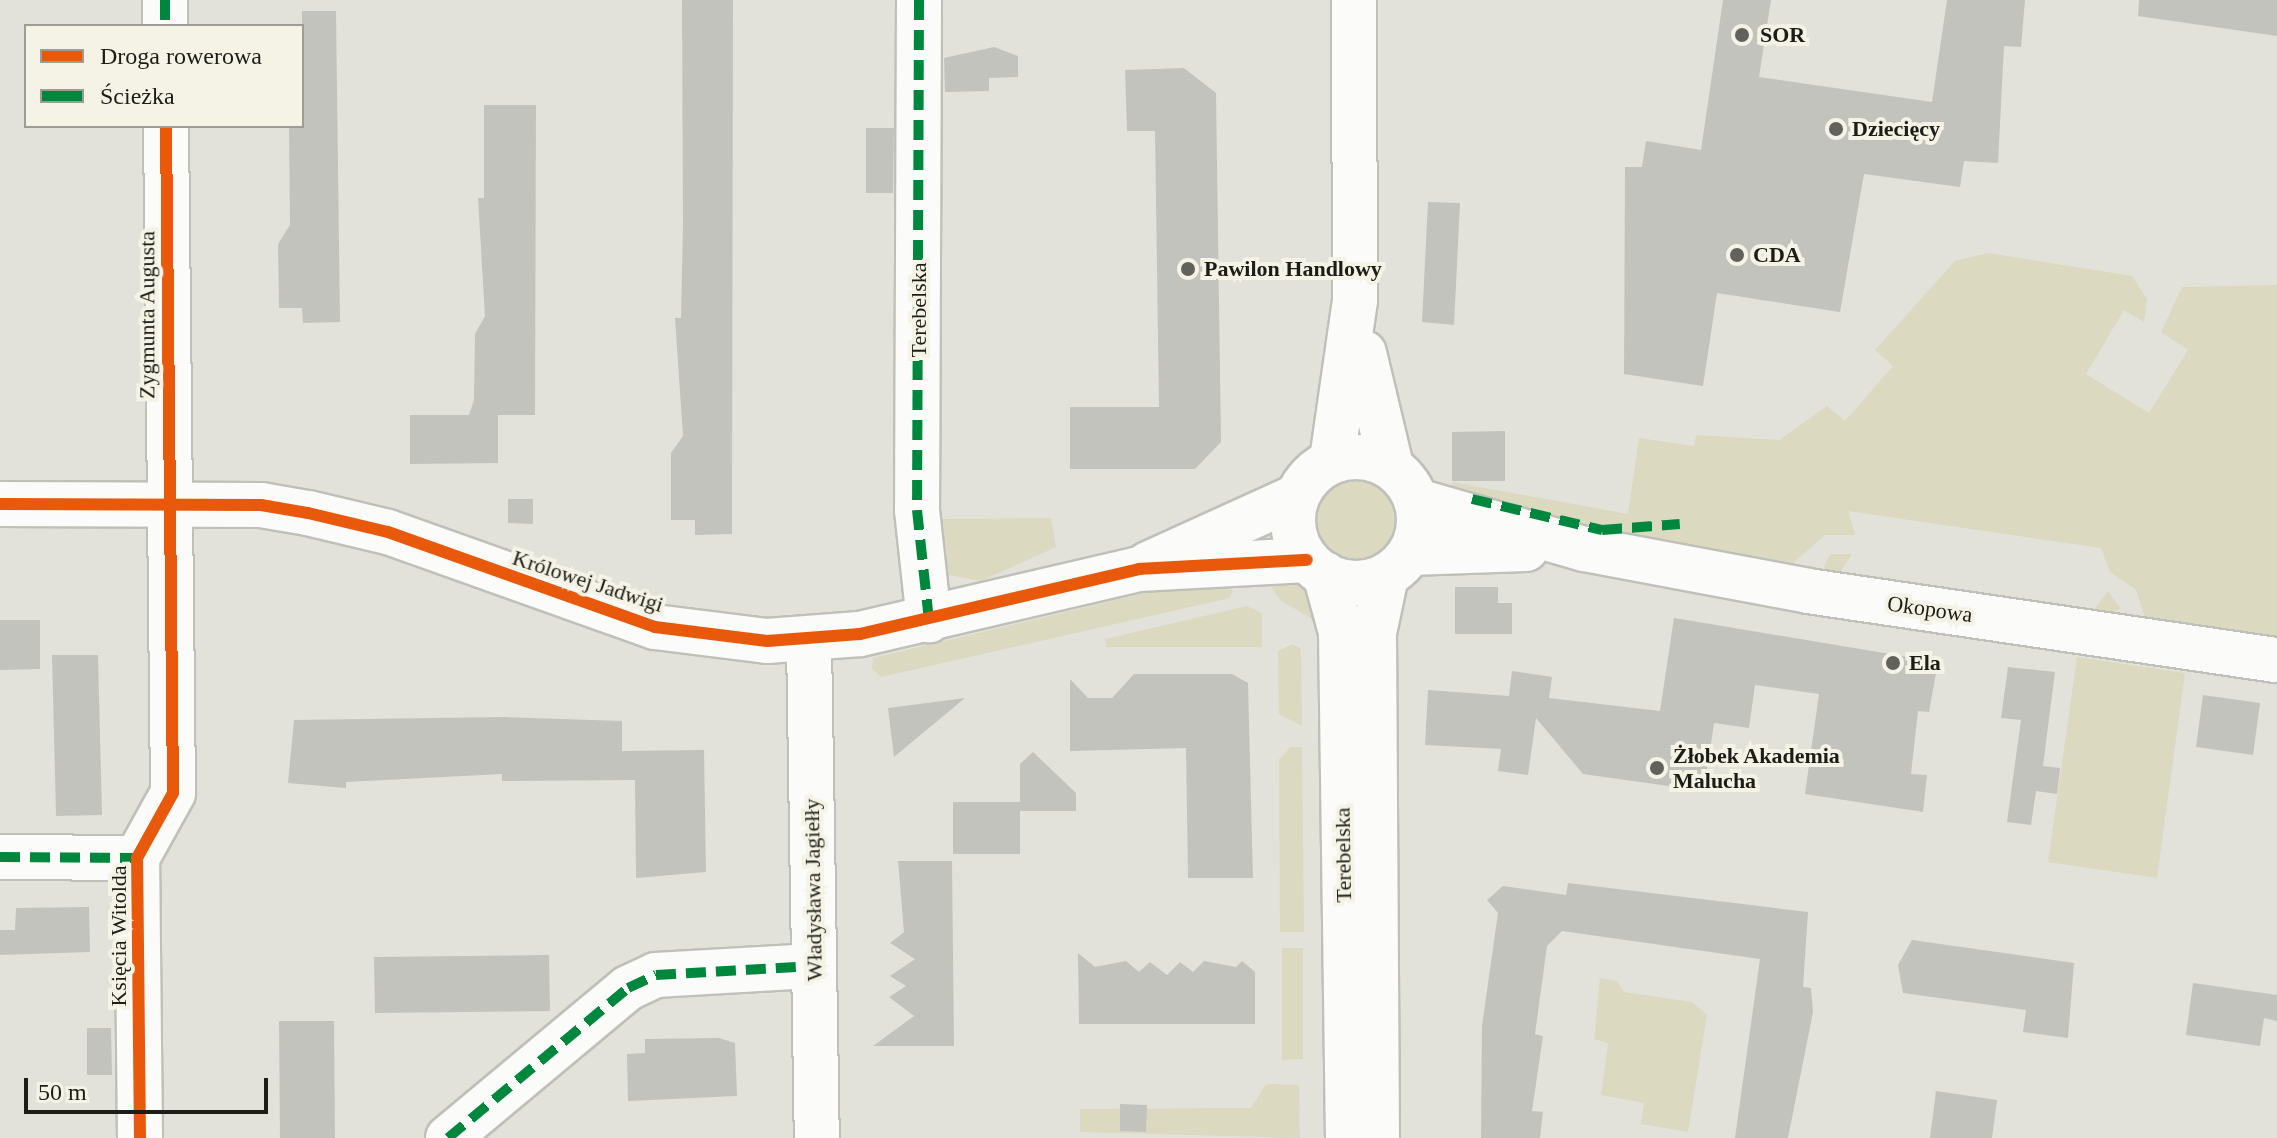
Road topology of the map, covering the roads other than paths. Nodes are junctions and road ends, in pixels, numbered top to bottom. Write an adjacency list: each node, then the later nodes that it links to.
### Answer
1 (165, 0): 4 (street)
2 (919, 0): 17 (street, Terebelska)
3 (1354, 0): 6 (street)
4 (165, 24)
5 (166, 128): 11 (street, Zygmunta Augusta)
6 (1355, 301): 7 (street); 8 (street)
7 (1332, 460): 8 (street); 9 (street)
8 (1391, 466): 10 (street)
9 (1296, 497): 15 (street); 16 (street, Królowej Jadwigi)
10 (1417, 501): 13 (street, Okopowa); 14 (street)
11 (168, 503): 12 (street, Królowej Jadwigi); 18 (street, Królowej Jadwigi); 21 (street, Księcia Witolda)
12 (0, 504)
13 (1584, 549): 14 (street, Okopowa); 19 (street, Okopowa)
14 (1398, 564): 15 (street); 27 (street, Terebelska)
15 (1316, 567): 16 (street, Królowej Jadwigi); 26 (street, Terebelska)
16 (1139, 569): 17 (street, Królowej Jadwigi)
17 (929, 620): 18 (street, Królowej Jadwigi)
18 (809, 641): 22 (street, Władysława Jagiełły)
19 (2277, 660)
20 (0, 857): 21 (street)
21 (137, 858): 23 (street, Księcia Witolda)
22 (814, 966): 24 (street); 25 (street, Władysława Jagiełły)
23 (140, 1138)
24 (448, 1138)
25 (817, 1138)
26 (1348, 1138)
27 (1377, 1138)

